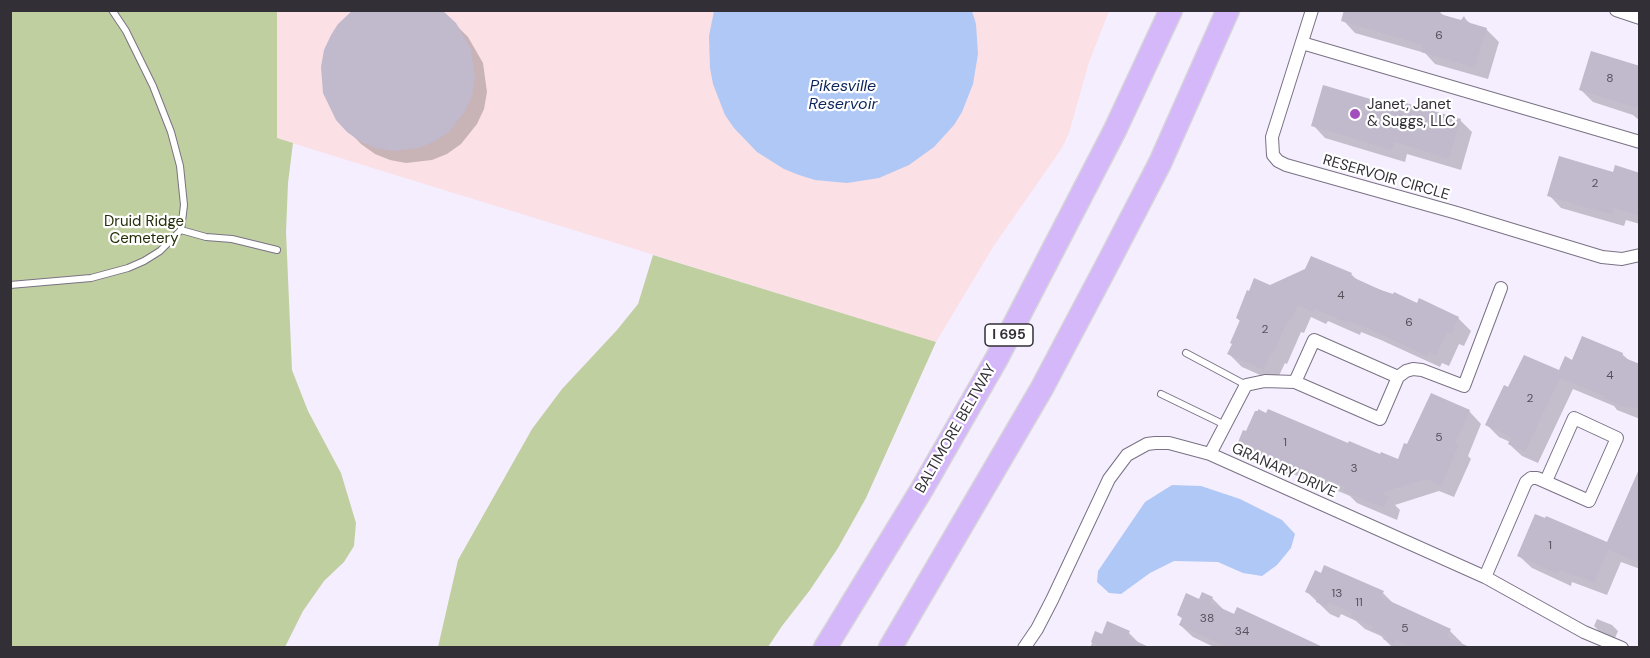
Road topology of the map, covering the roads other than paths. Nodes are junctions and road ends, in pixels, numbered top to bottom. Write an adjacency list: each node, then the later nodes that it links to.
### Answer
1 (112, 10): 9 (lane)
2 (1171, 10): 23 (highway, BALTIMORE BELTWAY / I 695)
3 (1312, 10): 7 (street, RESERVOIR CIRCLE)
4 (1616, 10): 6 (street)
5 (1227, 16): 24 (highway)
6 (1640, 18)
7 (1302, 43): 8 (street); 11 (street, RESERVOIR CIRCLE)
8 (1640, 142)
9 (181, 230): 10 (lane); 12 (lane)
10 (277, 250)
11 (1640, 255)
12 (10, 285)
13 (1501, 288): 15 (street)
14 (1186, 353): 17 (lane)
15 (1398, 377): 16 (street); 16 (street)
16 (1296, 382): 17 (street)
17 (1246, 385): 19 (street)
18 (1161, 394): 19 (lane)
19 (1225, 425): 20 (street)
20 (1210, 454): 22 (street, GRANARY DRIVE); 25 (street, GRANARY DRIVE)
21 (1545, 482): 21 (street); 22 (street)
22 (1485, 577): 26 (street, GRANARY DRIVE)
23 (825, 648)
24 (890, 648)
25 (1024, 648)
26 (1622, 648)

